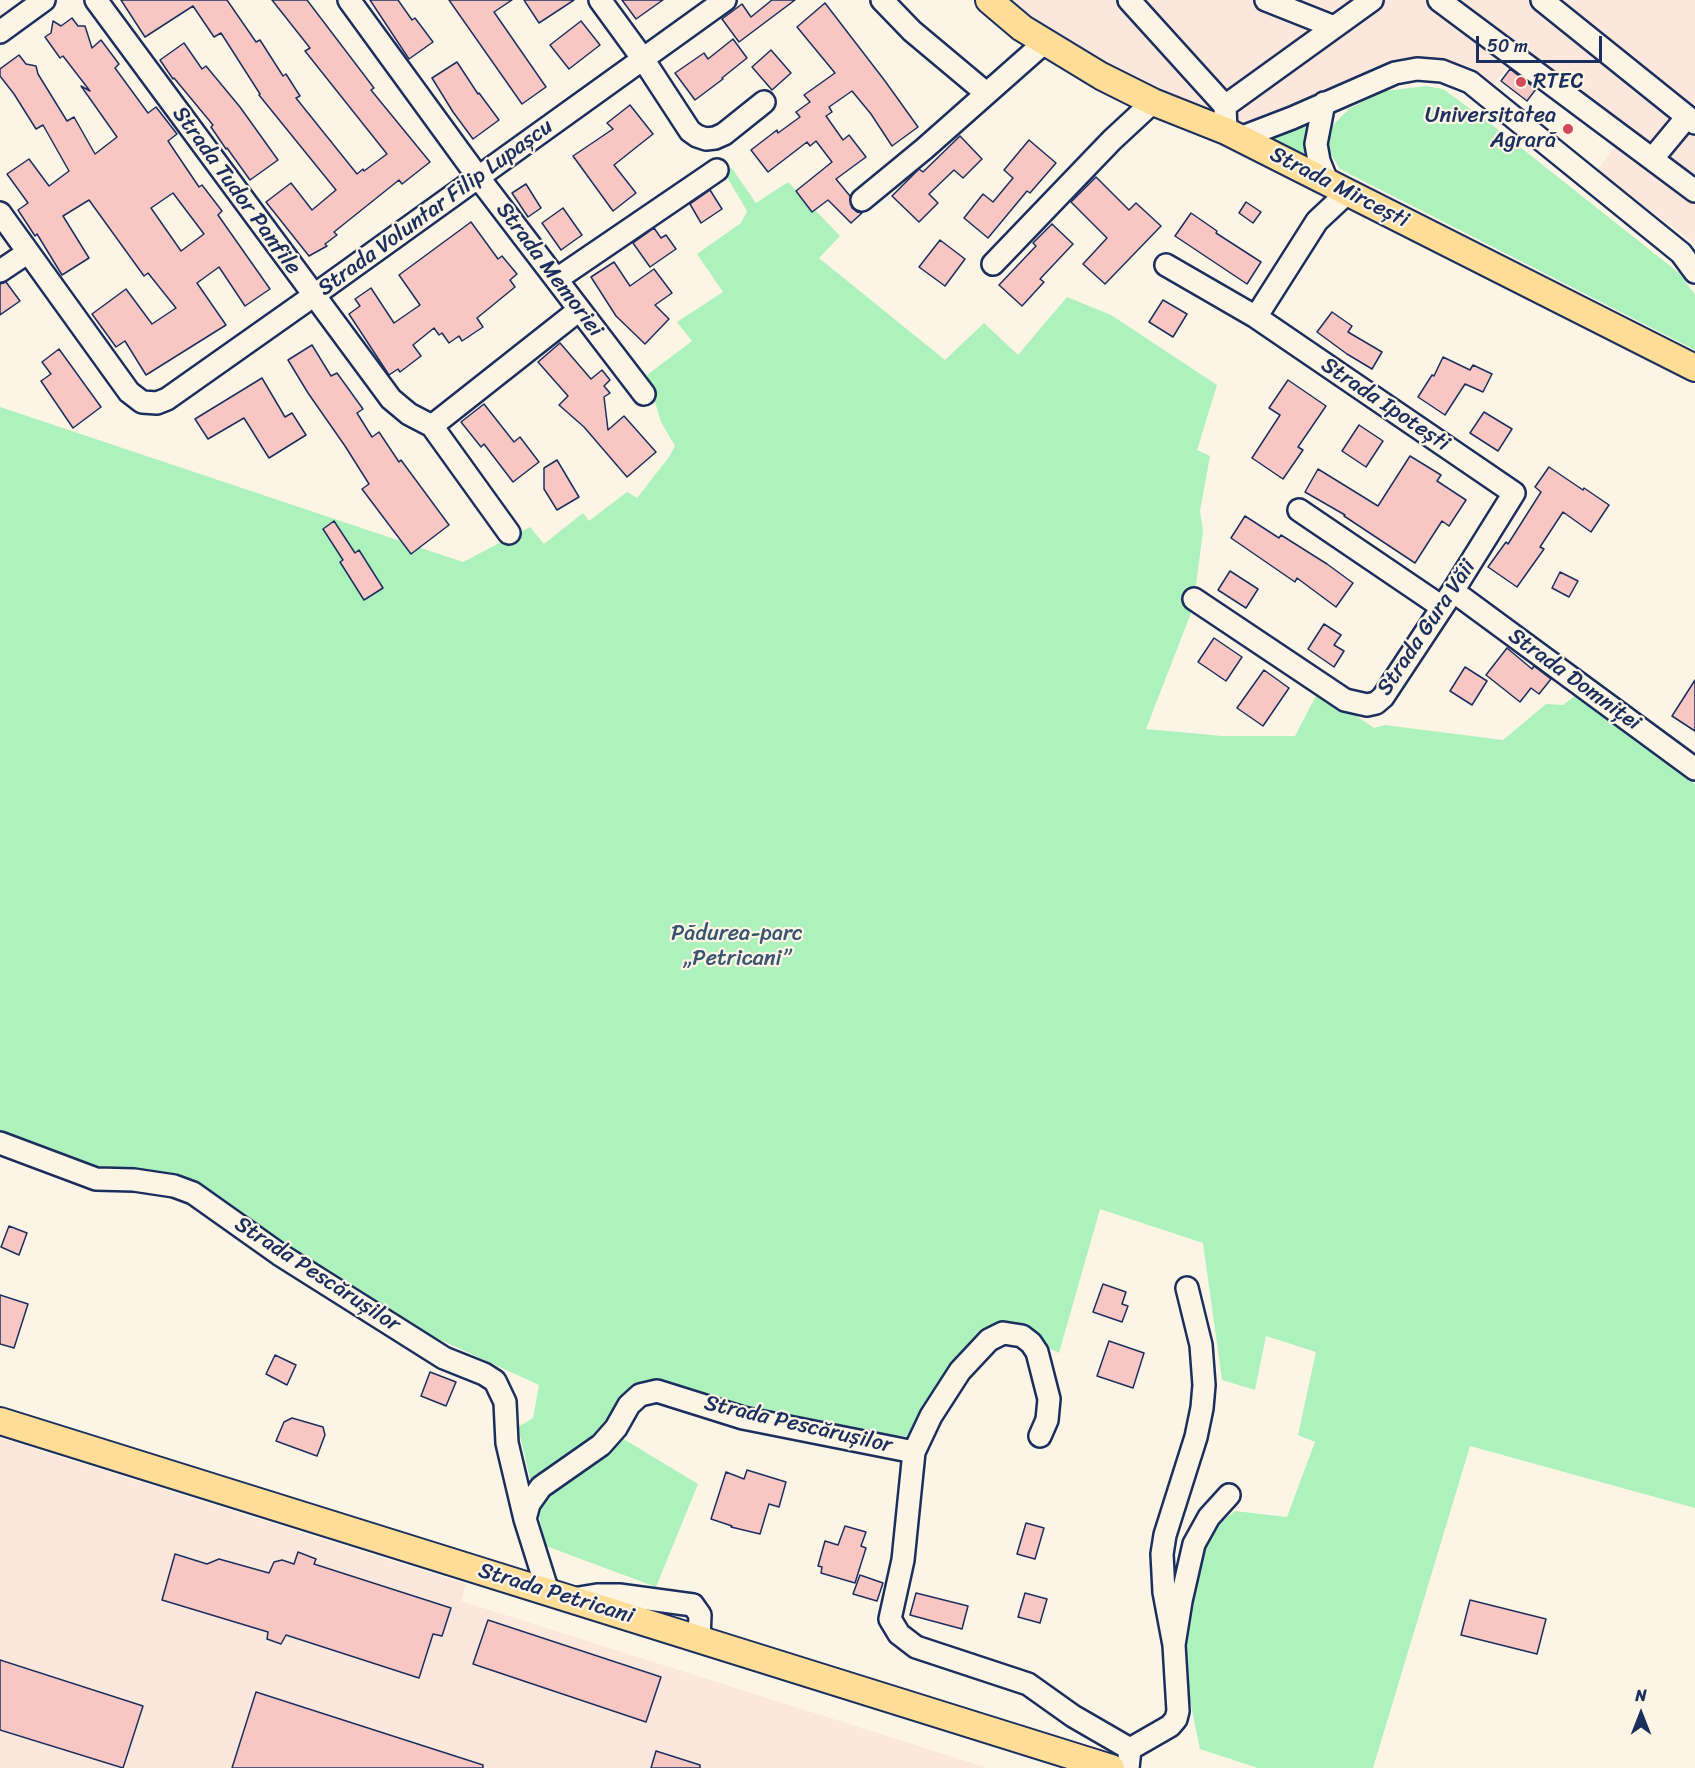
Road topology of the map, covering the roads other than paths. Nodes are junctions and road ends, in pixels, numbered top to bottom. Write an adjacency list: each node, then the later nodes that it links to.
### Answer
1 (44, 0): 14 (street)
2 (96, 0): 37 (street, Strada Tudor Panfile)
3 (349, 0): 26 (street, Strada Memoriei)
4 (600, 0): 16 (street)
5 (725, 0): 16 (street, Strada Voluntar Filip Lupașcu)
6 (882, 0): 17 (street)
7 (989, 0): 15 (main road, Strada Mircești)
8 (1129, 0): 21 (street)
9 (1266, 0): 13 (street)
10 (1372, 0): 13 (street)
11 (1439, 0): 24 (street)
12 (1542, 0): 22 (street)
13 (1334, 27): 21 (street)
14 (0, 32)
15 (1045, 42): 17 (street); 19 (main road, Strada Mircești)
16 (643, 59): 18 (street); 26 (street, Strada Voluntar Filip Lupașcu)
17 (986, 93): 29 (street)
18 (764, 102)
19 (1153, 102): 23 (main road, Strada Mircești); 32 (street)
20 (1324, 103): 23 (street); 27 (street); 35 (street)
21 (1226, 106): 23 (street)
22 (1691, 120): 24 (street)
23 (1233, 134): 27 (main road, Strada Mircești)
24 (1653, 158): 28 (street)
25 (717, 170): 36 (street)
26 (477, 177): 36 (street, Strada Memoriei); 37 (street, Strada Voluntar Filip Lupașcu)
27 (1338, 186): 39 (street); 40 (main road, Strada Mircești)
28 (1695, 191)
29 (862, 200)
30 (0, 213): 31 (street)
31 (27, 253): 34 (street); 37 (street, Strada Voluntar Filip Lupașcu)
32 (993, 264)
33 (1166, 265): 39 (street, Strada Ipotești)
34 (0, 271)
35 (1695, 272)
36 (557, 279): 38 (street, Strada Memoriei)
37 (313, 296): 42 (street, Strada Tudor Panfile)
38 (579, 310): 41 (street, Strada Memoriei); 42 (street)
39 (1256, 317): 43 (street, Strada Ipotești)
40 (1695, 368)
41 (644, 394)
42 (432, 426): 45 (street, Strada Tudor Panfile)
43 (1514, 493): 47 (street, Strada Gura Văii)
44 (1299, 510): 47 (street, Strada Domniței)
45 (509, 533)
46 (1194, 599): 47 (street, Strada Gura Văii)
47 (1448, 599): 48 (street, Strada Domniței)
48 (1695, 769)
49 (0, 1143): 55 (street, Strada Pescărușilor)
50 (1187, 1288): 57 (street)
51 (0, 1421): 56 (main road, Strada Petricani)
52 (1040, 1436): 53 (street, Strada Pescărușilor)
53 (914, 1452): 55 (street, Strada Pescărușilor); 58 (street, Strada Pescărușilor)
54 (1229, 1495): 57 (street, Strada Pescărușilor)
55 (525, 1519): 56 (street, Strada Pescărușilor)
56 (548, 1592): 59 (main road, Strada Petricani)
57 (1174, 1646): 58 (street, Strada Pescărușilor)
58 (1129, 1758)
59 (1111, 1768)

